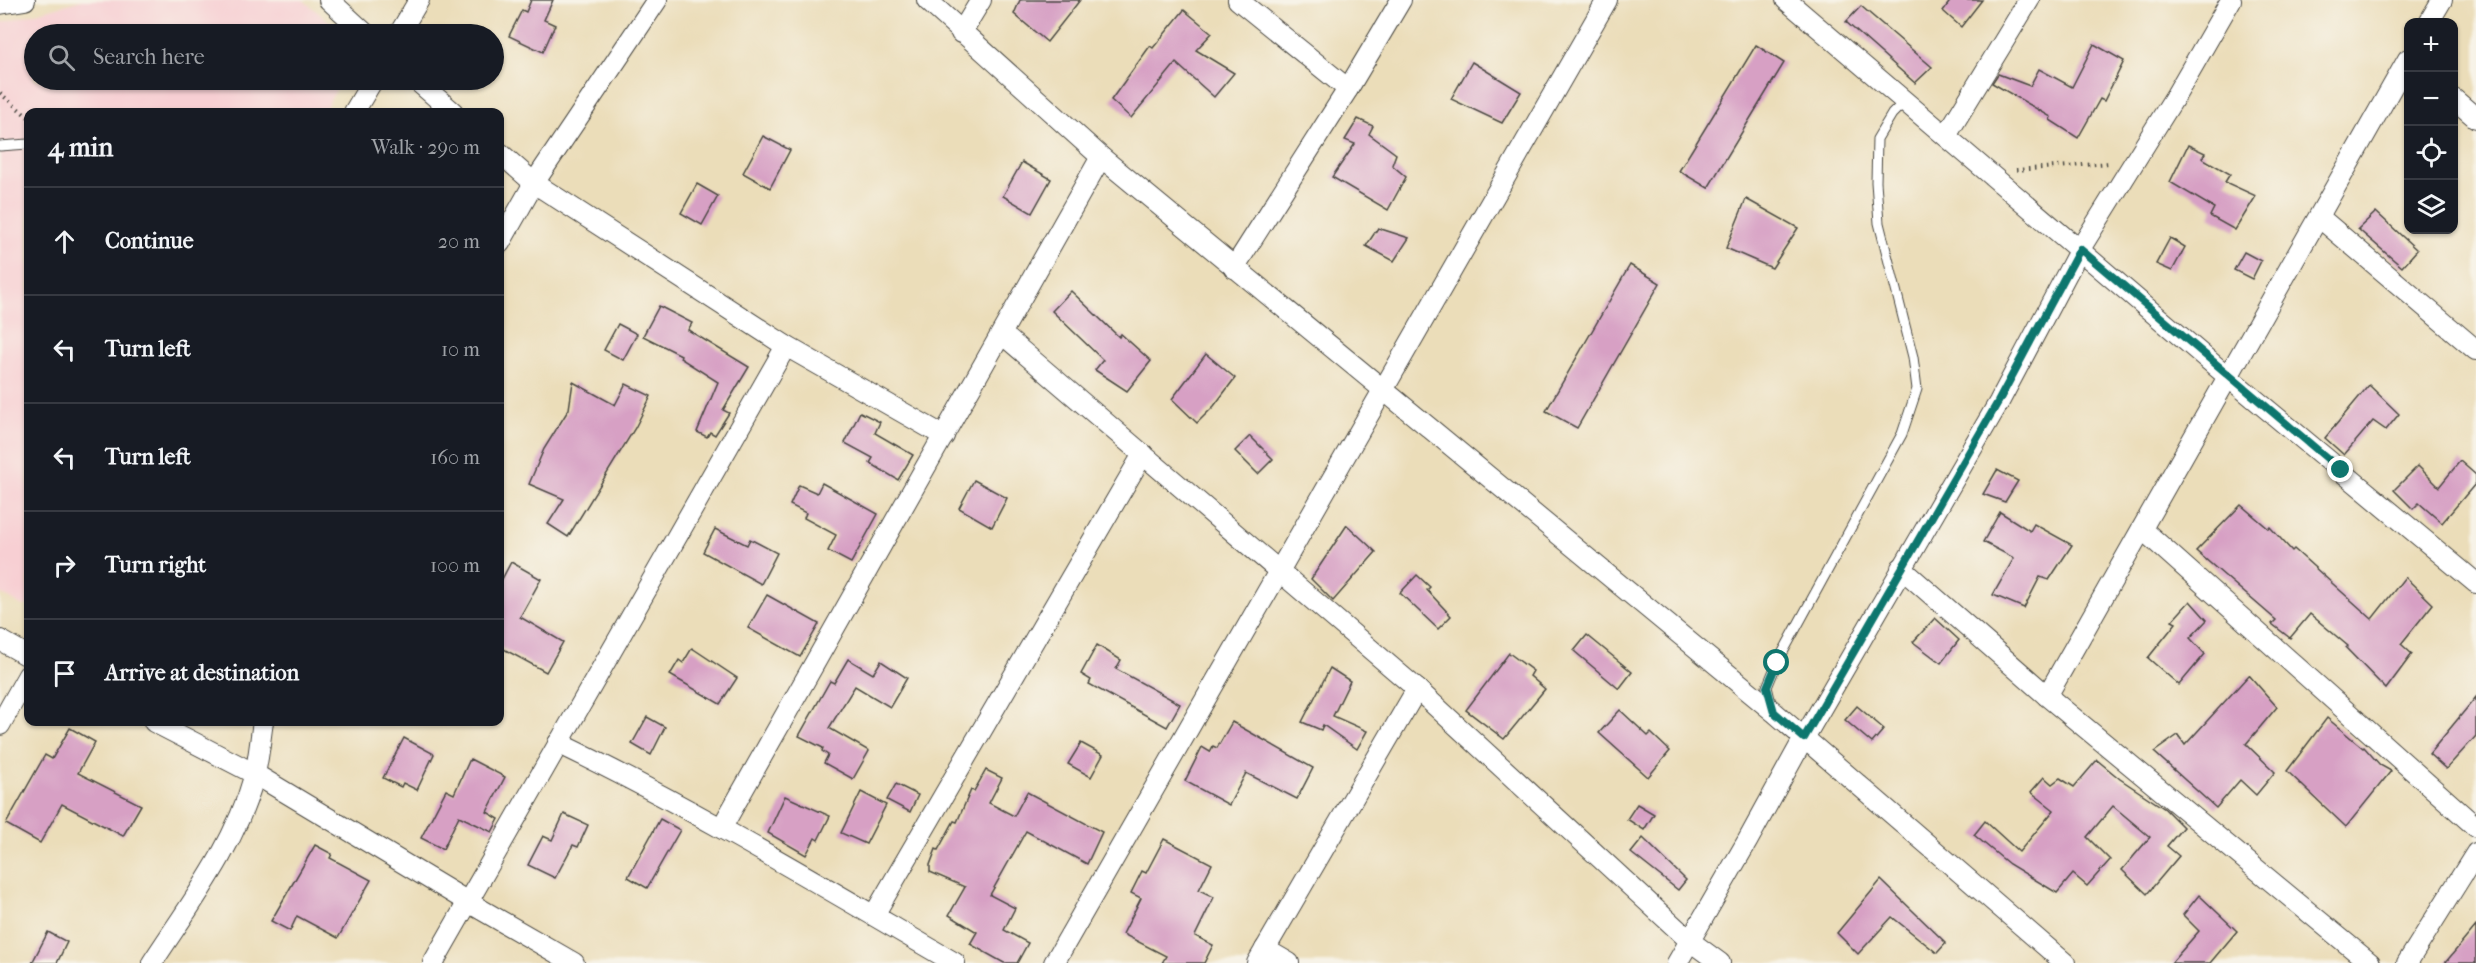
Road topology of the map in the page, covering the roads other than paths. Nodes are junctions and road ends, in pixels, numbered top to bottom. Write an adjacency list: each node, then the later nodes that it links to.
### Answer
1 (25, 0): 14 (street)
2 (329, 0): 16 (street)
3 (419, 0): 17 (street)
4 (657, 0): 33 (street)
5 (927, 0): 18 (street)
6 (981, 0): 18 (street)
7 (1238, 0): 20 (street)
8 (1401, 0): 20 (street)
9 (1607, 0): 42 (street)
10 (1786, 0): 23 (street)
11 (2029, 0): 28 (street)
12 (2231, 0): 36 (street)
13 (2442, 0): 15 (street)
14 (0, 4)
15 (2431, 18)
16 (355, 24)
17 (405, 24)
18 (961, 33): 32 (street)
19 (2404, 67): 34 (street)
20 (1348, 89): 37 (street)
21 (367, 90): 25 (street)
22 (428, 90): 26 (street)
23 (1905, 101): 28 (street); 54 (lane)
24 (2458, 102): 27 (street)
25 (356, 108)
26 (448, 108)
27 (2476, 118)
28 (1946, 136): 36 (street)
29 (24, 144): 30 (lane)
30 (0, 146)
31 (504, 157): 33 (street)
32 (1101, 157): 37 (street); 38 (street)
33 (534, 183): 35 (street); 39 (street)
34 (2319, 218): 40 (street); 41 (street)
35 (504, 236)
36 (2080, 249): 41 (street); 46 (street)
37 (1233, 268): 42 (street)
38 (1002, 334): 43 (street); 44 (street)
39 (786, 346): 43 (street); 59 (street)
40 (2476, 350)
41 (2227, 376): 45 (street); 48 (street)
42 (1382, 390): 47 (street); 54 (street)
43 (944, 436): 61 (street)
44 (1143, 454): 47 (street); 65 (street)
45 (2142, 529): 53 (street); 62 (street)
46 (1901, 568): 53 (street); 58 (street)
47 (1278, 572): 52 (street); 72 (street)
48 (2476, 583)
49 (0, 640): 50 (street)
50 (24, 654)
51 (24, 682): 55 (street)
52 (1417, 689): 66 (street); 67 (street)
53 (2047, 696): 77 (street)
54 (1774, 712): 58 (street)
55 (0, 724)
56 (162, 726): 60 (street)
57 (262, 726): 60 (street)
58 (1804, 738): 66 (street); 76 (street)
59 (558, 743): 61 (street); 64 (street)
60 (255, 774): 64 (street); 68 (street)
61 (722, 827): 65 (street)
62 (2476, 827)
63 (2476, 853): 78 (street)
64 (468, 902): 69 (street); 70 (street)
65 (874, 915): 71 (street)
66 (1690, 941): 74 (street); 75 (street)
67 (1261, 956): 73 (street)
68 (152, 963)
69 (433, 963)
70 (574, 963)
71 (955, 963)
72 (1054, 963)
73 (1289, 963)
74 (1677, 963)
75 (1720, 963)
76 (2065, 963)
77 (2370, 963)
78 (2407, 963)

